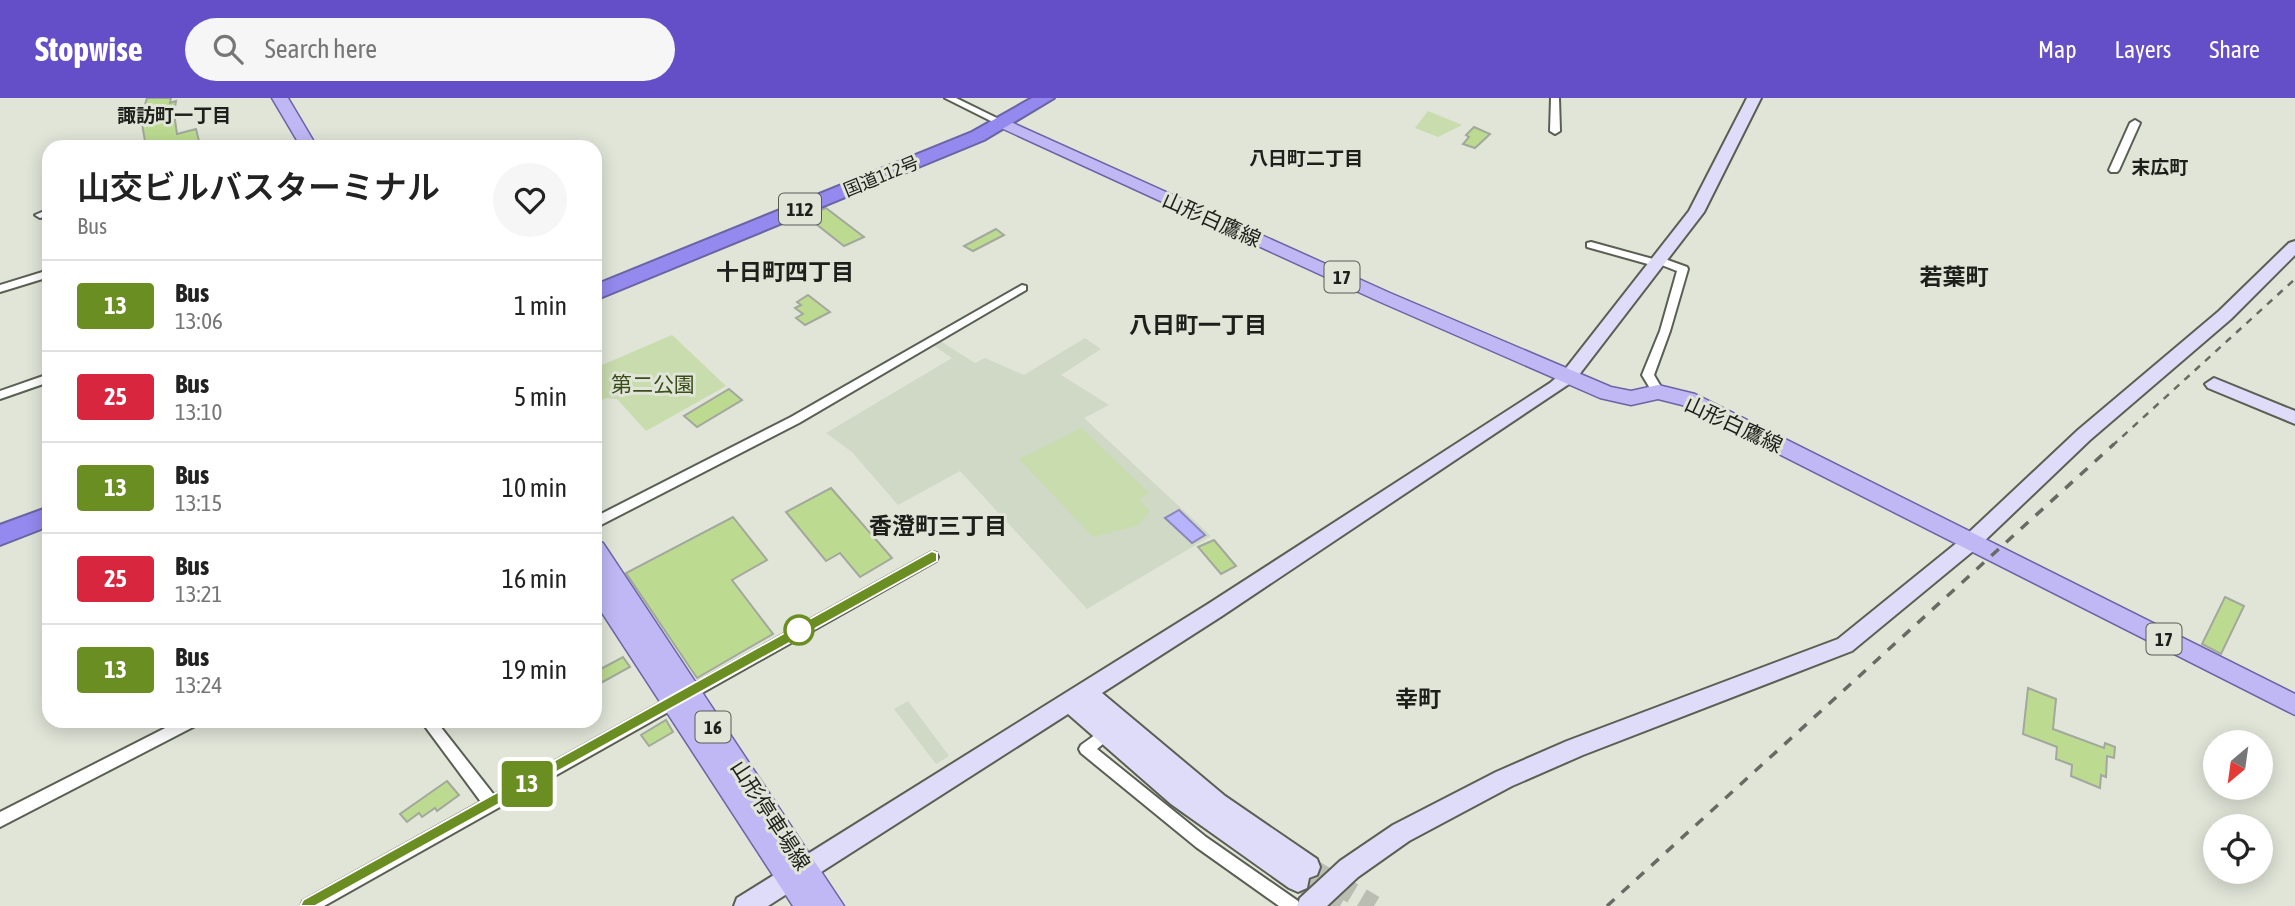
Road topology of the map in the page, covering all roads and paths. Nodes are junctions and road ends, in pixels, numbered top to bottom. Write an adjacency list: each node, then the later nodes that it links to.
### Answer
1 (268, 98): 10 (main road)
2 (280, 98): 11 (main road)
3 (949, 98): 8 (street)
4 (1045, 98): 8 (highway, 国道112号 / 112)
5 (1555, 98): 9 (street)
6 (1754, 98): 15 (street)
7 (2135, 123): 12 (street)
8 (1004, 124): 19 (highway, 国道112号 / 112); 20 (main road, 山形白鷹線 / 17)
9 (1555, 131)
10 (288, 140)
11 (305, 140)
12 (2114, 170)
13 (1591, 245): 15 (street)
14 (2295, 246): 29 (street)
15 (1656, 262): 20 (street); 23 (street)
16 (42, 275): 18 (street)
17 (1022, 288): 27 (street)
18 (0, 289)
19 (602, 290)
20 (1569, 376): 23 (main road, 山形白鷹線 / 17); 34 (street)
21 (42, 380): 24 (street)
22 (2214, 384): 25 (street)
23 (1658, 392): 29 (main road, 山形白鷹線 / 17)
24 (0, 395)
25 (2295, 418)
26 (42, 519): 28 (highway)
27 (602, 519)
28 (0, 535)
29 (1971, 542): 35 (main road, 山形白鷹線 / 17); 47 (street)
30 (932, 557): 33 (street)
31 (602, 561): 33 (main road, 山形停車場線 / 16)
32 (602, 593): 33 (main road, 山形停車場線 / 16)
33 (682, 697): 39 (street); 41 (main road, 山形停車場線 / 16)
34 (1079, 698): 38 (street); 38 (street); 41 (street)
35 (2295, 705)
36 (178, 728): 40 (street)
37 (433, 728): 39 (street)
38 (1106, 733): 46 (street)
39 (491, 803): 42 (street)
40 (0, 820)
41 (798, 873): 43 (street); 44 (main road, 山形停車場線 / 16); 45 (main road, 山形停車場線 / 16)
42 (309, 906)
43 (746, 906)
44 (808, 906)
45 (831, 906)
46 (1292, 906)
47 (1309, 906)

